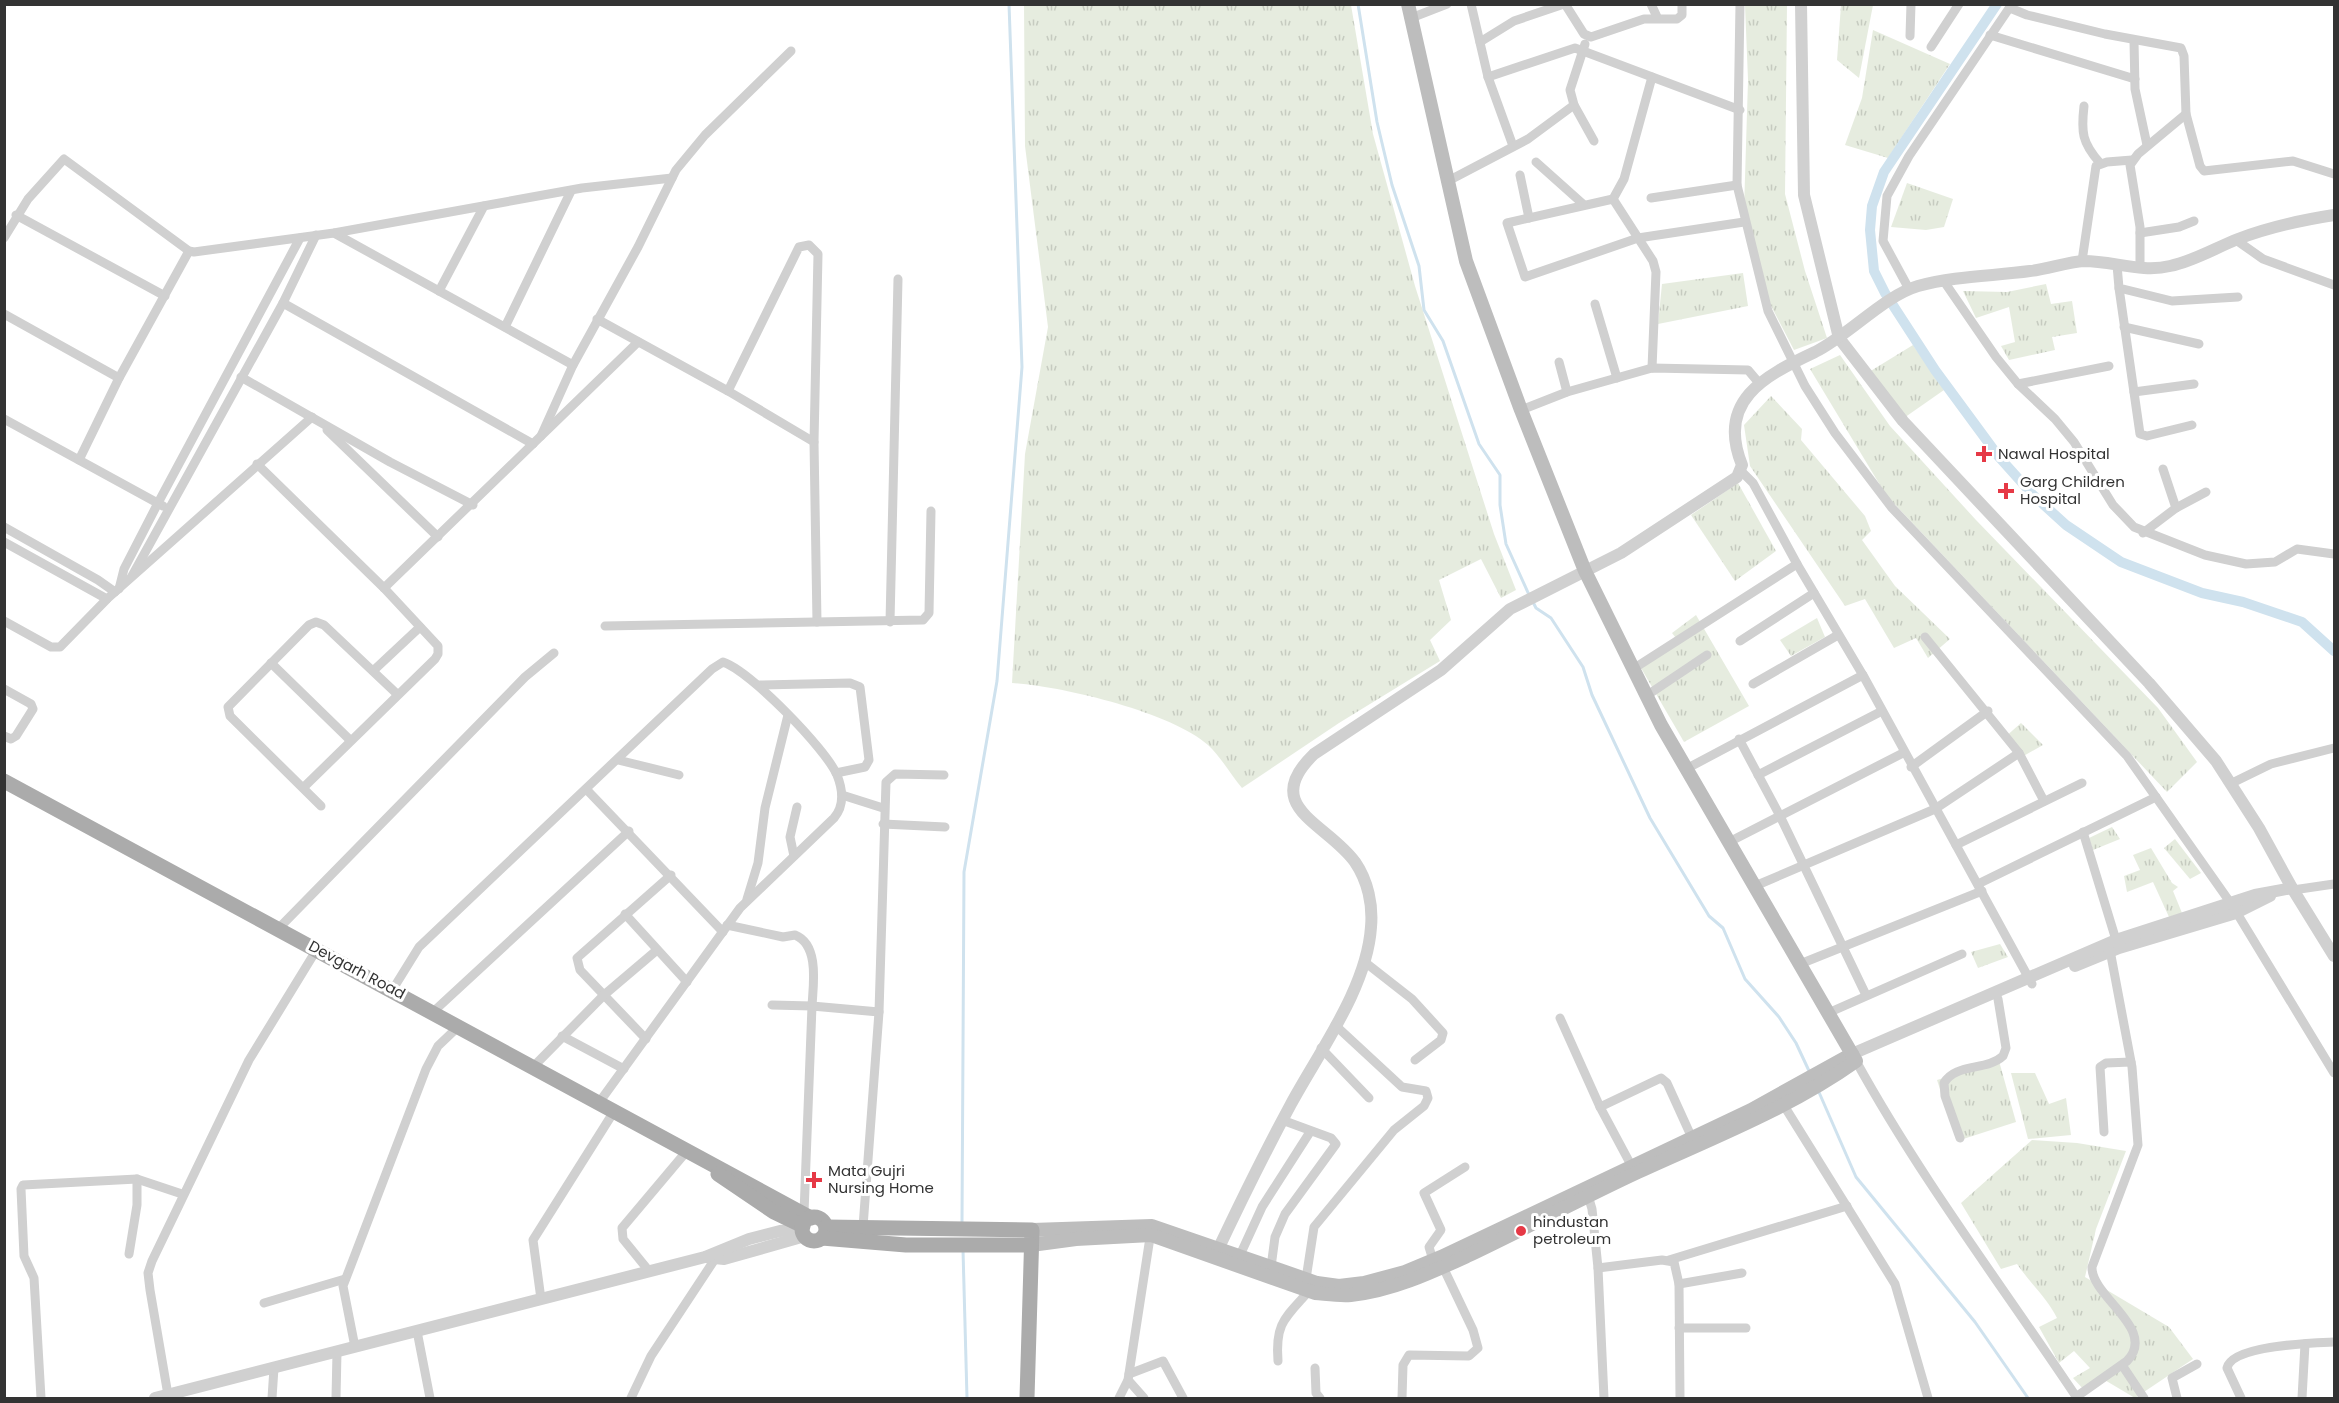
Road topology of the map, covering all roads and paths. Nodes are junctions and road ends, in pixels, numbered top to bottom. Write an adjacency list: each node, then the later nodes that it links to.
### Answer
1 (1447, 4): 11 (street)
2 (1471, 4): 17 (street)
3 (1564, 4): 13 (street); 17 (street)
4 (1651, 4): 12 (street)
5 (1682, 4): 12 (street)
6 (1740, 4): 26 (street)
7 (1801, 4): 74 (street)
8 (1911, 4): 14 (street)
9 (1959, 4): 18 (street)
10 (2011, 6): 15 (street); 16 (street)
11 (1409, 11): 37 (main road)
12 (1658, 17): 13 (street)
13 (1588, 36): 19 (street)
14 (1910, 36)
15 (1990, 36): 23 (street); 64 (street)
16 (2134, 40): 23 (street); 27 (street)
17 (1480, 42): 21 (street)
18 (1931, 47)
19 (1583, 49): 21 (street); 22 (street); 24 (street)
20 (791, 51): 36 (street)
21 (1488, 76): 29 (street)
22 (1652, 77): 26 (street); 41 (street)
23 (2134, 79): 30 (street)
24 (1574, 105): 28 (street); 29 (street)
25 (2084, 106): 33 (street)
26 (1740, 110): 38 (street)
27 (2186, 114): 30 (street); 34 (street)
28 (1594, 141)
29 (1513, 146): 37 (street)
30 (2147, 146): 31 (street)
31 (2132, 160): 33 (street); 50 (street)
32 (1536, 162): 42 (street)
33 (2100, 163): 57 (street)
34 (2334, 174)
35 (1520, 175): 46 (street)
36 (672, 178): 39 (street); 71 (street)
37 (1448, 180): 91 (main road)
38 (1737, 185): 40 (street); 48 (street)
39 (571, 191): 43 (street); 72 (street)
40 (1651, 198)
41 (1613, 199): 42 (street); 54 (street)
42 (1582, 204): 46 (street)
43 (484, 206): 49 (street); 65 (street)
44 (16, 215): 52 (street); 56 (street); 66 (street)
45 (2334, 215): 55 (street)
46 (1529, 218): 54 (street)
47 (2194, 221): 50 (street)
48 (1744, 222): 54 (street); 77 (street)
49 (334, 233): 51 (street); 65 (street)
50 (2140, 233): 59 (street)
51 (316, 235): 53 (street); 68 (street)
52 (4, 238)
53 (300, 238): 56 (street); 102 (street)
54 (1638, 238): 81 (street)
55 (2236, 240): 59 (street); 62 (street)
56 (189, 251): 66 (street)
57 (2082, 261): 58 (street); 61 (street)
58 (2117, 265): 59 (street); 63 (street)
59 (2140, 267)
60 (898, 279): 121 (street)
61 (1943, 280): 64 (street); 86 (street)
62 (2334, 285)
63 (2119, 288): 67 (street); 73 (street)
64 (1909, 289): 74 (street)
65 (439, 291): 72 (street)
66 (165, 296): 83 (street)
67 (2238, 297)
68 (282, 303): 82 (street); 95 (street)
69 (1595, 304): 84 (street)
70 (4, 314): 83 (street)
71 (597, 319): 75 (street); 79 (street)
72 (505, 327): 79 (street)
73 (2124, 327): 76 (street); 90 (street)
74 (1839, 338): 77 (street); 156 (street)
75 (638, 342): 88 (street); 95 (street)
76 (2199, 344)
77 (1795, 361): 85 (street); 160 (street)
78 (1559, 362): 89 (street)
79 (573, 365): 95 (street)
80 (2109, 366): 86 (street)
81 (1652, 368): 84 (street); 85 (street)
82 (242, 377): 93 (street); 105 (street)
83 (119, 378): 97 (street)
84 (1617, 378): 89 (street)
85 (1759, 384): 100 (street)
86 (2018, 384): 108 (street)
87 (2194, 384): 90 (street)
88 (728, 391): 96 (street); 96 (street)
89 (1567, 392): 91 (street)
90 (2134, 392): 94 (street)
91 (1521, 410): 113 (main road)
92 (4, 419): 97 (street)
93 (314, 419): 98 (street); 103 (street); 109 (street)
94 (2192, 425)
95 (537, 440): 103 (street)
96 (814, 442): 120 (street)
97 (79, 460): 102 (street)
98 (258, 464): 114 (street); 115 (street)
99 (2163, 469): 104 (street)
100 (1741, 471): 112 (street); 113 (street)
101 (2206, 492): 104 (street)
102 (158, 503): 105 (street); 116 (street)
103 (473, 505): 109 (street)
104 (2176, 508): 108 (street)
105 (168, 509): 114 (street)
106 (932, 511): 121 (street)
107 (4, 527): 116 (street)
108 (2143, 533): 111 (street)
109 (438, 537): 115 (street)
110 (4, 542): 118 (street)
111 (2333, 550)
112 (1797, 564): 117 (street); 130 (street)
113 (1585, 571): 130 (main road); 191 (street)
114 (128, 582): 116 (street)
115 (384, 588): 123 (street)
116 (117, 591): 118 (street)
117 (1814, 593): 124 (street); 126 (street)
118 (107, 599): 119 (street)
119 (4, 621)
120 (817, 622): 121 (street); 122 (street)
121 (891, 622)
122 (605, 626)
123 (420, 627): 131 (street); 136 (street)
124 (1838, 635): 132 (street); 133 (street)
125 (1925, 636): 139 (street)
126 (1740, 641)
127 (554, 653): 183 (street)
128 (1707, 655): 137 (street)
129 (271, 663): 131 (street); 143 (street); 157 (street)
130 (1633, 669): 137 (main road)
131 (373, 671): 136 (street)
132 (1863, 675): 138 (street); 142 (street)
133 (1753, 684)
134 (760, 685): 140 (street); 147 (street); 150 (street)
135 (4, 689): 141 (street)
136 (397, 694): 143 (street)
137 (1646, 696): 149 (main road)
138 (1882, 711): 145 (street); 153 (street)
139 (1988, 711): 146 (street); 148 (street)
140 (788, 715): 150 (street); 180 (street)
141 (4, 736)
142 (1739, 739): 149 (street); 153 (street)
143 (350, 740): 157 (street)
144 (2334, 748): 156 (street)
145 (1904, 753): 148 (street); 166 (street)
146 (2019, 753): 161 (street); 165 (street)
147 (618, 760): 151 (street); 158 (street)
148 (1911, 767): 165 (street)
149 (1686, 769): 171 (main road)
150 (836, 773): 159 (street)
151 (679, 775)
152 (944, 775): 164 (street)
153 (1758, 775): 166 (street)
154 (4, 781): 183 (main road, Devgarh Road)
155 (2082, 783): 161 (street)
156 (2232, 783): 179 (street)
157 (304, 787): 162 (street)
158 (587, 790): 169 (street); 195 (street)
159 (842, 795): 164 (street); 173 (street)
160 (2156, 797): 170 (street); 181 (street)
161 (2044, 801): 172 (street)
162 (321, 806)
163 (797, 807): 173 (street)
164 (884, 808): 167 (street)
165 (1935, 809): 172 (street); 174 (street)
166 (1780, 816): 171 (street); 174 (street)
167 (883, 824): 168 (street); 202 (street)
168 (945, 827)
169 (629, 831): 175 (street); 201 (street)
170 (2083, 832): 178 (street); 186 (street)
171 (1729, 842): 177 (main road)
172 (1956, 845): 178 (street)
173 (794, 856): 180 (street)
174 (1804, 866): 177 (street); 185 (street)
175 (671, 875): 182 (street); 184 (street)
176 (2334, 884): 179 (street)
177 (1755, 886): 192 (main road)
178 (1980, 888): 185 (street); 193 (street)
179 (2293, 889): 181 (street); 190 (street)
180 (746, 902): 184 (street)
181 (2234, 909): 186 (street); 215 (street)
182 (625, 914): 188 (street); 196 (street)
183 (279, 928): 187 (main road, Devgarh Road)
184 (725, 929): 194 (street); 200 (street)
185 (1844, 945): 192 (street); 197 (street)
186 (2112, 945): 193 (street); 212 (street)
187 (317, 949): 195 (main road, Devgarh Road); 232 (street)
188 (657, 950): 194 (street); 196 (street)
189 (1962, 954): 197 (street)
190 (2334, 956)
191 (1366, 963): 205 (street); 211 (street)
192 (1800, 964): 203 (main road)
193 (2030, 981): 198 (street); 210 (street)
194 (687, 982): 208 (street)
195 (393, 989): 201 (main road, Devgarh Road)
196 (604, 995): 207 (street); 208 (street)
197 (1866, 995): 203 (street)
198 (1998, 999): 210 (street); 226 (street)
199 (772, 1005): 200 (street)
200 (812, 1006): 202 (street); 234 (street)
201 (434, 1012): 206 (main road, Devgarh Road)
202 (879, 1012): 235 (street)
203 (1828, 1013): 210 (main road)
204 (1560, 1018): 220 (street)
205 (1335, 1025): 209 (street); 252 (street)
206 (459, 1026): 213 (main road, Devgarh Road); 250 (street)
207 (562, 1036): 213 (street); 214 (street)
208 (646, 1039): 214 (street)
209 (1321, 1048): 217 (street); 222 (street)
210 (1854, 1058): 216 (main road); 283 (street)
211 (1415, 1060)
212 (2131, 1062): 224 (street); 264 (street)
213 (533, 1067): 218 (main road, Devgarh Road)
214 (624, 1069): 218 (street)
215 (2334, 1073)
216 (1802, 1089): 219 (main road); 225 (main road)
217 (1370, 1098)
218 (598, 1104): 221 (main road, Devgarh Road)
219 (1783, 1104): 231 (main road); 233 (street)
220 (1600, 1107): 225 (street); 228 (street)
221 (613, 1113): 227 (main road, Devgarh Road); 253 (street)
222 (1282, 1120): 223 (street); 240 (street)
223 (1310, 1132): 242 (street); 246 (street)
224 (2104, 1132)
225 (1692, 1138): 228 (main road)
226 (1960, 1138)
227 (686, 1152): 234 (main road, Devgarh Road); 248 (street)
228 (1631, 1165): 231 (main road)
229 (1465, 1167): 245 (street)
230 (136, 1179): 232 (street); 241 (street); 269 (street)
231 (1587, 1193): 245 (main road); 247 (street)
232 (182, 1194): 268 (street)
233 (1847, 1206): 244 (street); 282 (street)
234 (805, 1224): 237 (main road, Devgarh Road); 237 (main road); 243 (street)
235 (863, 1227): 237 (main road); 239 (main road)
236 (1151, 1231): 238 (main road); 240 (main road); 267 (street)
237 (824, 1232): 239 (main road)
238 (1031, 1237): 239 (main road); 274 (main road)
239 (1010, 1238)
240 (1217, 1252): 242 (main road); 252 (main road)
241 (129, 1254)
242 (1240, 1255): 246 (main road)
243 (710, 1258): 248 (street); 273 (street)
244 (1669, 1260): 247 (street); 251 (street)
245 (1438, 1263): 252 (main road); 279 (street)
246 (1271, 1267): 252 (main road)
247 (1598, 1268): 280 (street)
248 (649, 1271): 253 (street)
249 (1742, 1273): 251 (street)
250 (345, 1279): 254 (street); 260 (street)
251 (1679, 1284): 255 (street)
252 (1308, 1285): 262 (street)
253 (541, 1299): 257 (street)
254 (264, 1303)
255 (1679, 1328): 256 (street); 281 (street)
256 (1746, 1328)
257 (417, 1331): 260 (street); 272 (street)
258 (2334, 1342): 259 (street)
259 (2305, 1344): 286 (street); 287 (street)
260 (355, 1347): 261 (street)
261 (337, 1352): 265 (street); 271 (street)
262 (1278, 1361)
263 (2198, 1364): 285 (street)
264 (2121, 1365): 283 (street); 284 (street)
265 (273, 1368): 268 (street); 270 (street)
266 (1315, 1368): 278 (street)
267 (1128, 1377): 275 (street); 276 (street); 277 (street)
268 (161, 1397)
269 (41, 1398)
270 (272, 1398)
271 (336, 1398)
272 (430, 1398)
273 (631, 1398)
274 (1027, 1398)
275 (1119, 1398)
276 (1143, 1398)
277 (1183, 1398)
278 (1320, 1398)
279 (1402, 1398)
280 (1604, 1398)
281 (1680, 1398)
282 (1928, 1398)
283 (2077, 1398)
284 (2144, 1398)
285 (2177, 1398)
286 (2241, 1398)
287 (2302, 1398)

